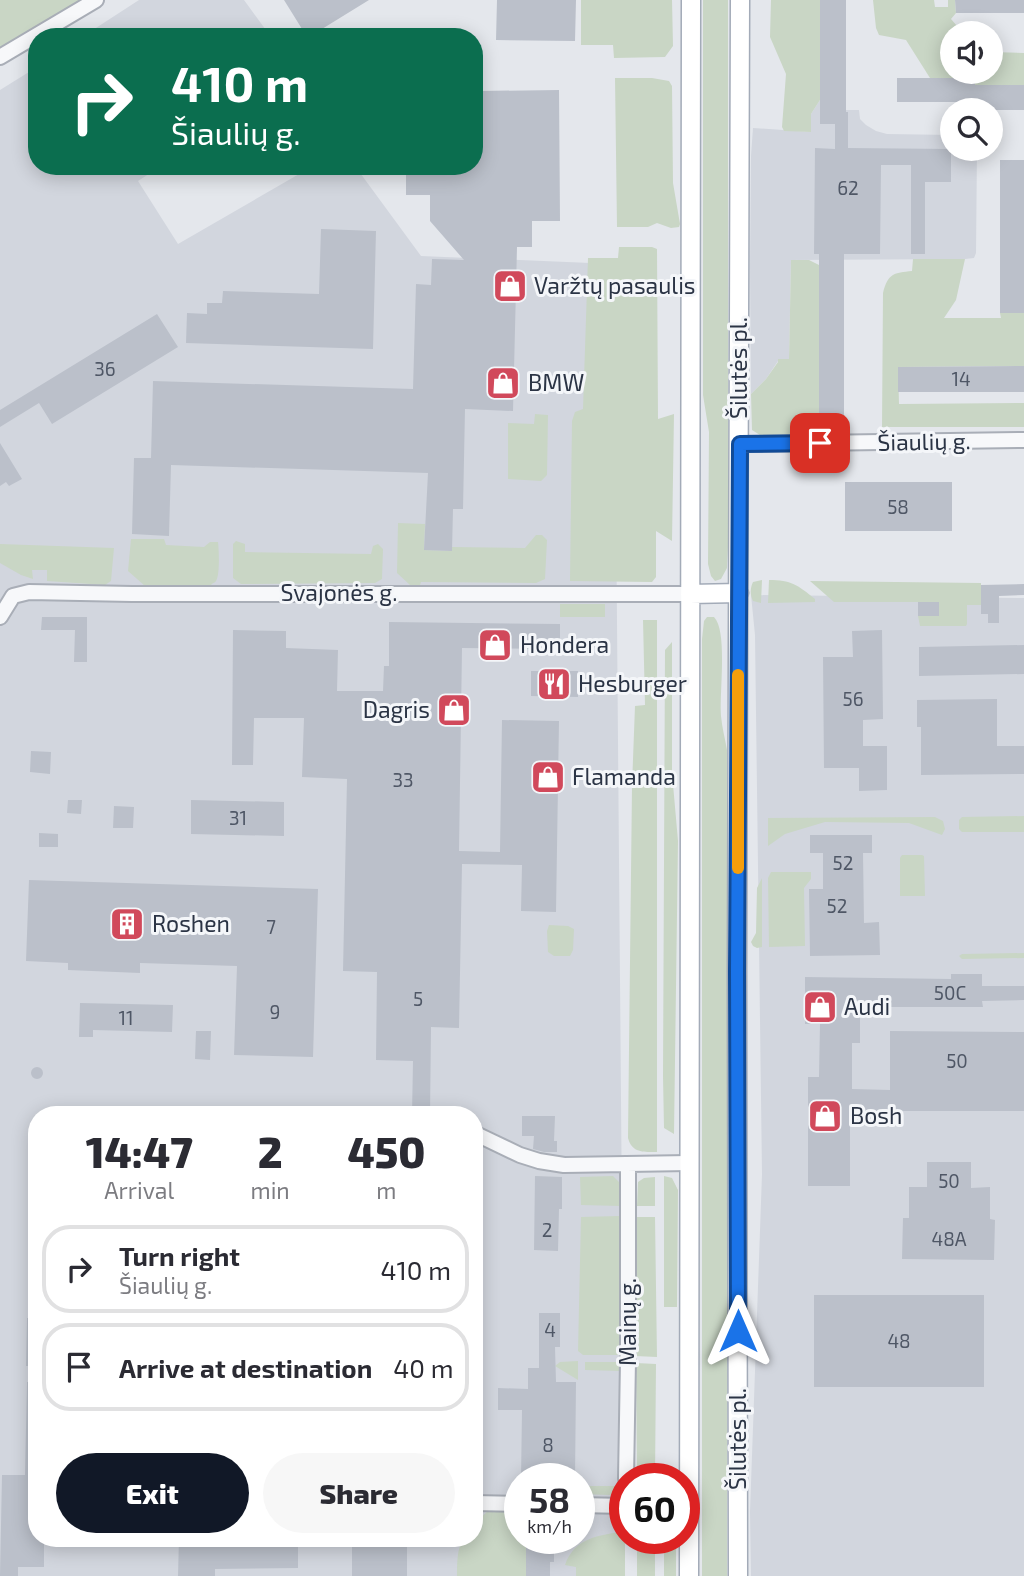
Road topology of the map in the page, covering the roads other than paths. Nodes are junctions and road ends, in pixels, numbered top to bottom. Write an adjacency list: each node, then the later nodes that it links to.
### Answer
1 (96, 0): 4 (street)
2 (691, 0): 10 (main road)
3 (740, 0): 8 (main road, Šilutės pl.)
4 (49, 28)
5 (28, 40): 6 (street)
6 (0, 57)
7 (1024, 440): 8 (street, Šiaulių g.)
8 (740, 444): 9 (main road, Šilutės pl.)
9 (738, 593): 10 (main road); 19 (main road, Šilutės pl.)
10 (690, 594): 11 (street, Svajonės g.); 13 (main road)
11 (0, 617)
12 (483, 1137): 14 (street)
13 (690, 1163): 14 (street); 18 (main road)
14 (628, 1164): 15 (street, Mainų g.)
15 (626, 1463)
16 (483, 1503): 17 (street)
17 (504, 1504)
18 (689, 1576)
19 (738, 1576)

